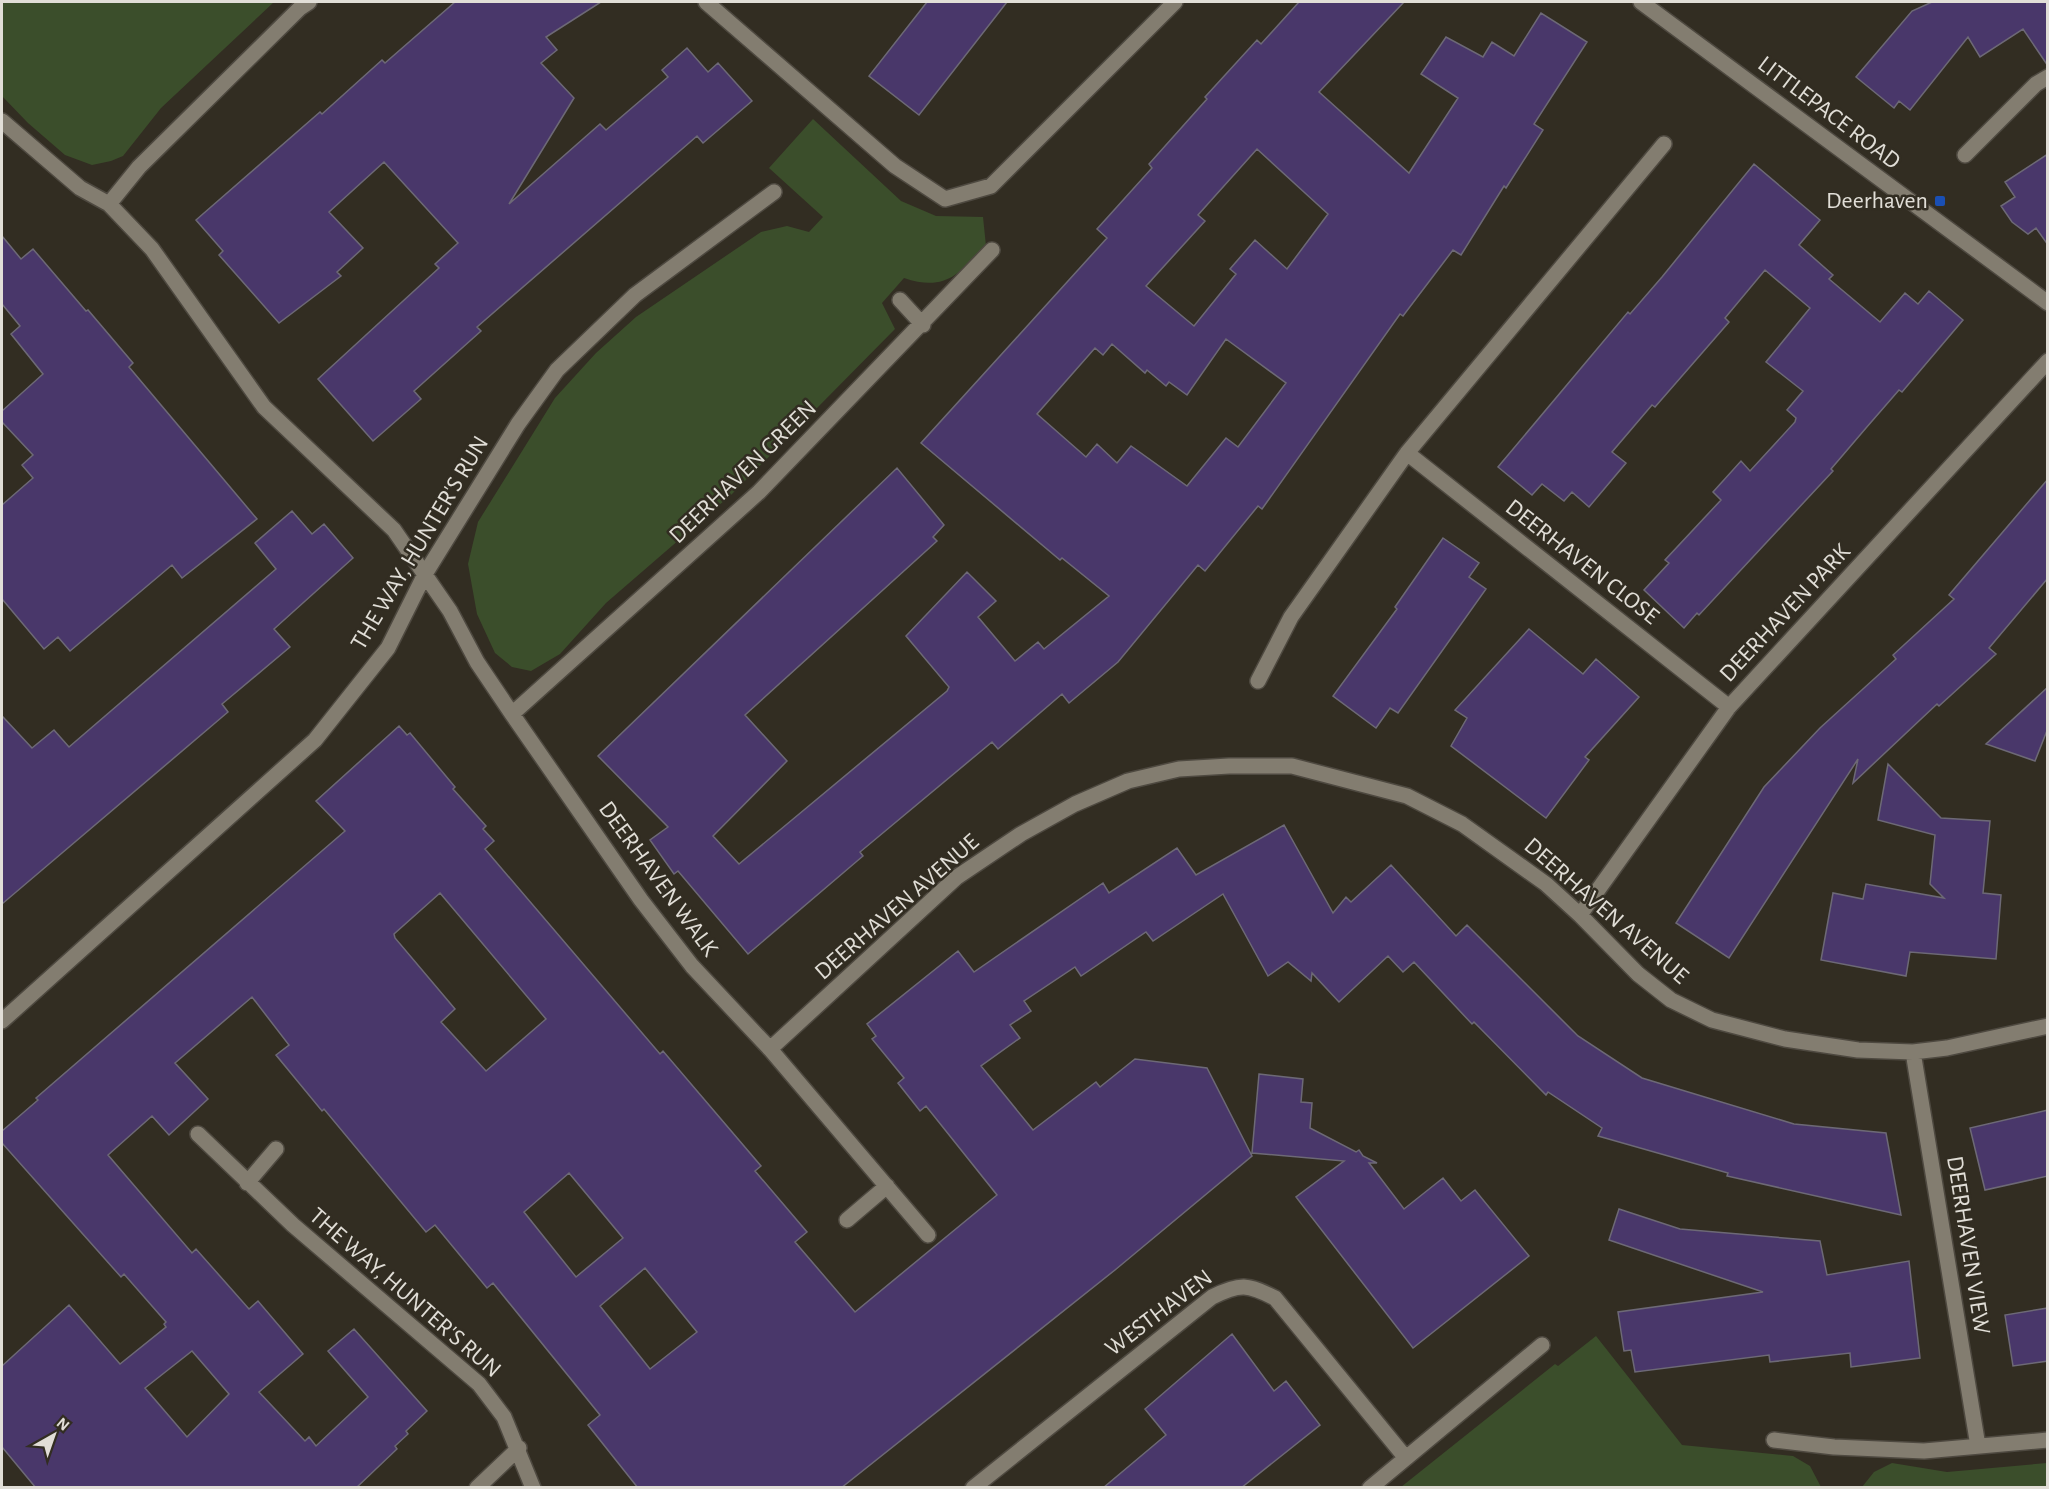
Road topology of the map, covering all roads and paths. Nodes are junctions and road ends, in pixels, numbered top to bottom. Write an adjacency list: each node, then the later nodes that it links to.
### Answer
1 (309, 2): 10 (street)
2 (706, 2): 3 (street)
3 (1175, 2)
4 (1641, 2): 13 (street, LITTLEPACE ROAD)
5 (2048, 77): 8 (street)
6 (2, 121): 10 (street, DEERHAVEN WALK)
7 (1664, 144): 16 (street)
8 (1965, 155)
9 (774, 192): 17 (street, THE WAY, HUNTER'S RUN)
10 (109, 204): 17 (street, DEERHAVEN WALK)
11 (992, 250): 14 (street, DEERHAVEN GREEN)
12 (900, 300): 14 (street)
13 (2048, 303)
14 (923, 325): 20 (street, DEERHAVEN GREEN)
15 (2048, 361): 19 (street, DEERHAVEN PARK)
16 (1407, 453): 18 (street); 19 (street, DEERHAVEN CLOSE)
17 (425, 574): 20 (street, DEERHAVEN WALK); 22 (street, THE WAY, HUNTER'S RUN)
18 (1257, 681)
19 (1729, 706): 21 (street, DEERHAVEN PARK)
20 (512, 714): 24 (street, DEERHAVEN WALK)
21 (1580, 915): 24 (street, DEERHAVEN AVENUE); 25 (street, DEERHAVEN AVENUE)
22 (2, 1021)
23 (2048, 1026): 25 (street, DEERHAVEN AVENUE)
24 (770, 1049): 29 (street, DEERHAVEN WALK)
25 (1913, 1052): 35 (street, DEERHAVEN VIEW)
26 (198, 1134): 28 (street, THE WAY, HUNTER'S RUN)
27 (276, 1149): 28 (street)
28 (247, 1183): 36 (street, THE WAY, HUNTER'S RUN)
29 (886, 1186): 30 (street); 31 (street, DEERHAVEN WALK)
30 (847, 1220)
31 (927, 1235)
32 (1542, 1345): 37 (street)
33 (1774, 1440): 35 (street)
34 (2048, 1440): 35 (street)
35 (1978, 1446)
36 (519, 1448): 38 (street); 39 (street, THE WAY, HUNTER'S RUN)
37 (1405, 1457): 40 (street, WESTHAVEN); 41 (street)
38 (477, 1488)
39 (533, 1488)
40 (973, 1488)
41 (1370, 1488)

